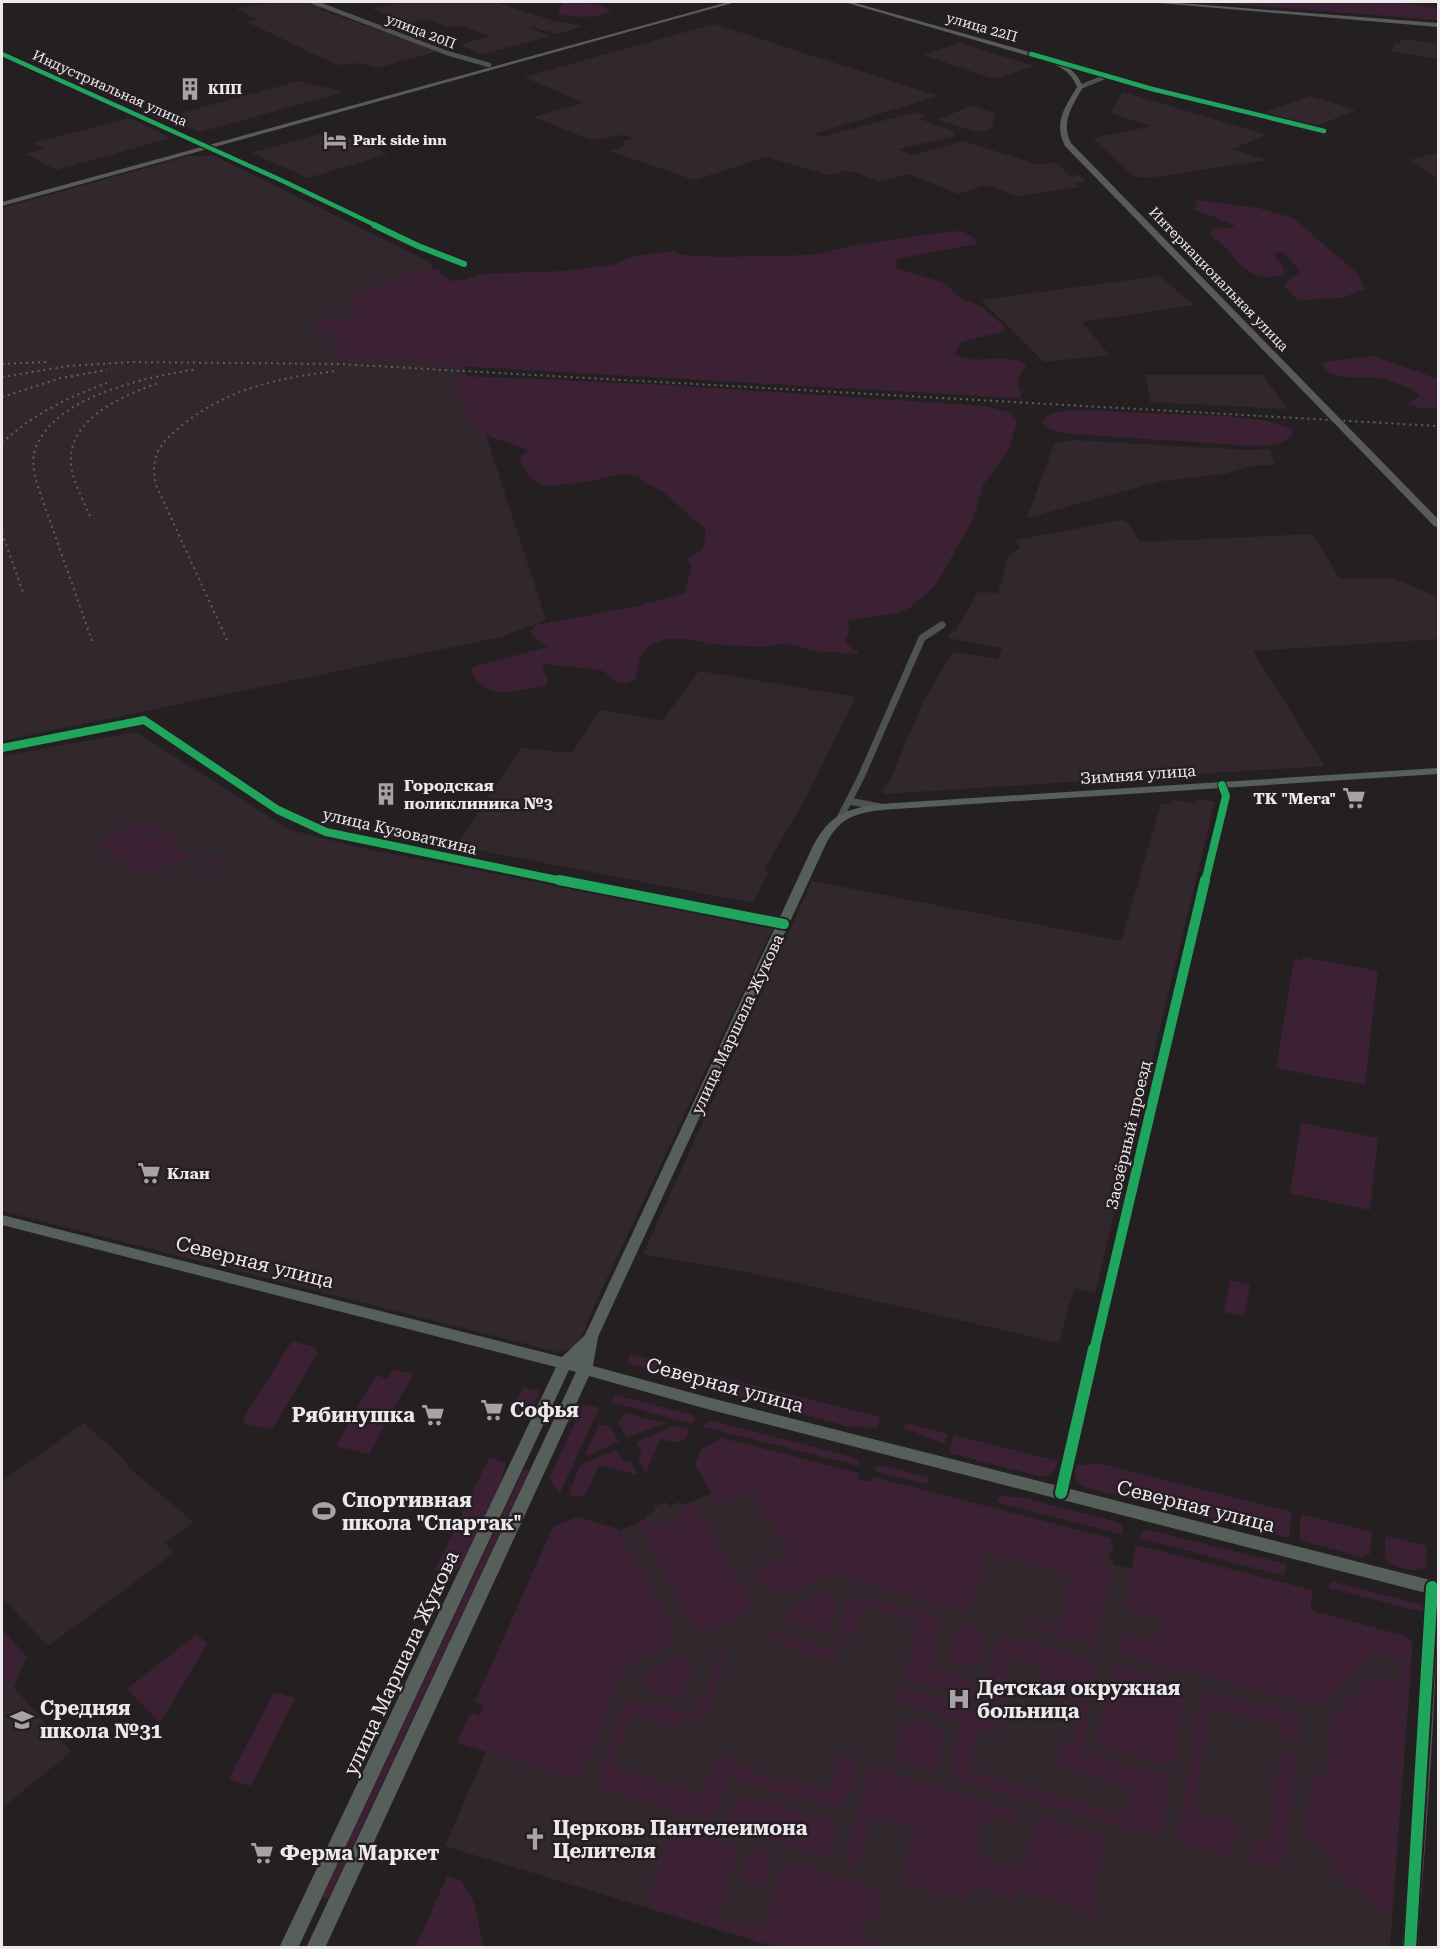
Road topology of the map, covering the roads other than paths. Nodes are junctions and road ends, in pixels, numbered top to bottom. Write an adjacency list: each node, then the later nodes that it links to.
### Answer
1 (313, 2): 11 (street, улица 20П)
2 (719, 2): 11 (main road, Индустриальная улица)
3 (733, 2): 16 (main road, Индустриальная улица)
4 (847, 2): 7 (main road, улица 22П)
5 (858, 2): 7 (main road, улица 22П)
6 (1150, 2): 8 (main road)
7 (892, 14): 10 (main road, улица 22П)
8 (1438, 25)
9 (2, 54): 16 (street, Индустриальная улица)
10 (1031, 54): 12 (street); 14 (main road)
11 (489, 65): 16 (main road, Индустриальная улица)
12 (1092, 71): 13 (street); 14 (street)
13 (1107, 76): 14 (street); 15 (street)
14 (1077, 80): 19 (main road, Интернациональная улица)
15 (1324, 131)
16 (204, 146): 17 (main road, Индустриальная улица); 18 (street)
17 (2, 202)
18 (464, 264)
19 (1438, 524)
20 (942, 625): 24 (street, улица Маршала Жукова)
21 (2, 748): 28 (street, улица Кузоваткина)
22 (1438, 771): 23 (main road, Зимняя улица)
23 (1222, 785): 26 (main road, Зимняя улица); 35 (street, Заозёрный проезд)
24 (854, 790): 25 (street, улица Маршала Жукова); 26 (street)
25 (849, 801): 26 (street); 27 (street, улица Маршала Жукова)
26 (880, 807): 27 (main road, Зимняя улица)
27 (841, 816): 28 (main road, улица Маршала Жукова)
28 (784, 924): 30 (main road, улица Маршала Жукова)
29 (2, 1220): 31 (main road, Северная улица)
30 (591, 1338): 31 (main road, улица Маршала Жукова); 32 (main road, улица Маршала Жукова)
31 (566, 1363): 32 (main road, Северная улица); 33 (main road, улица Маршала Жукова)
32 (585, 1369): 34 (main road, улица Маршала Жукова); 35 (main road, Северная улица)
33 (524, 1452): 34 (main road); 37 (main road, улица Маршала Жукова)
34 (544, 1457): 38 (main road, улица Маршала Жукова)
35 (1061, 1493): 36 (main road, Северная улица)
36 (1435, 1588): 39 (street)
37 (288, 1947)
38 (315, 1947)
39 (1410, 1947)

